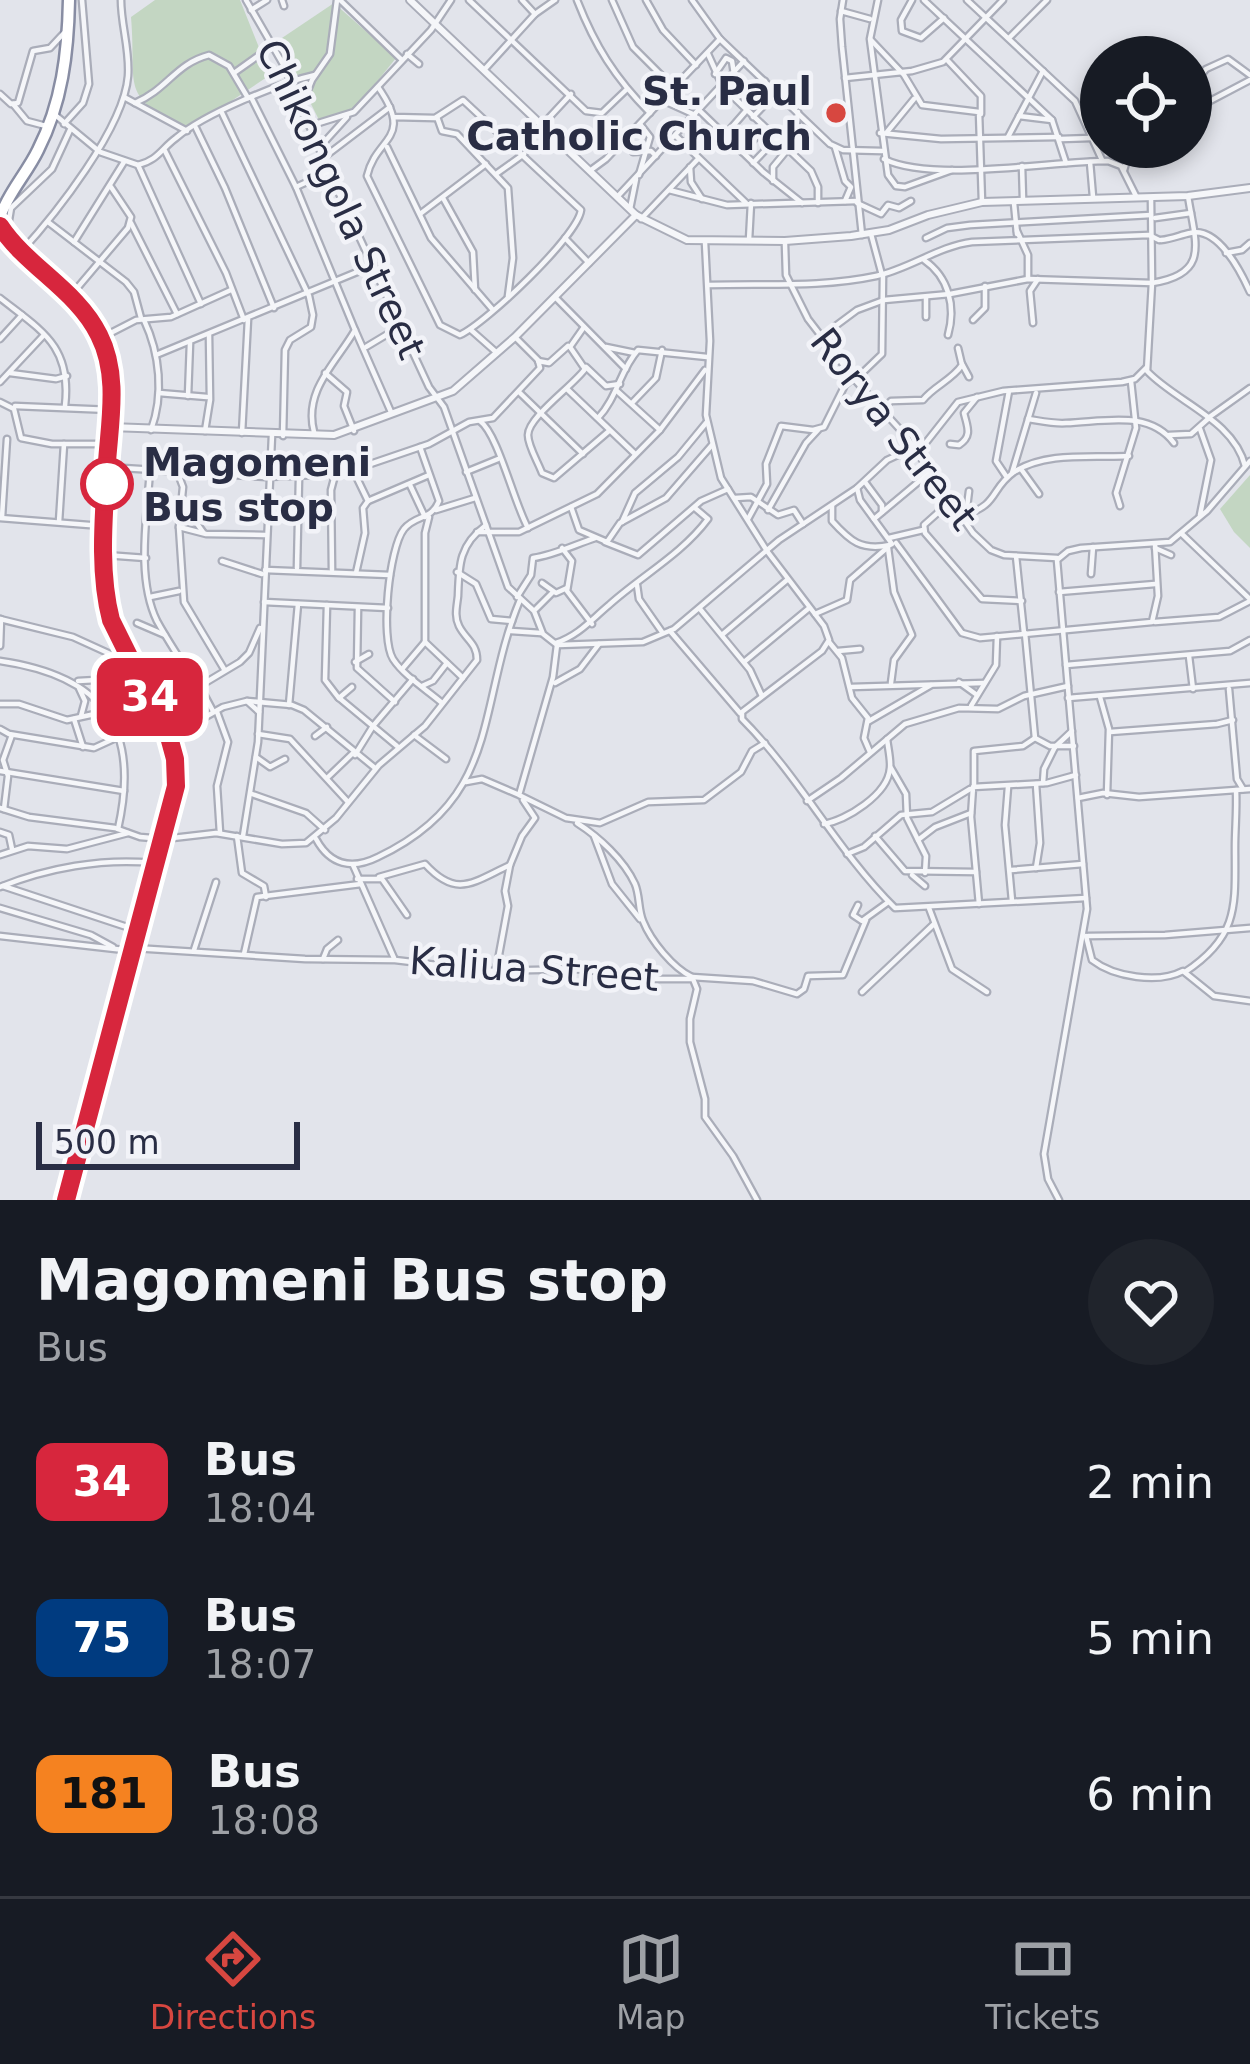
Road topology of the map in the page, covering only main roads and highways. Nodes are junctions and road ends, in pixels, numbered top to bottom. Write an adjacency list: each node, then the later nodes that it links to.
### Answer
1 (69, 0): 2 (highway)
2 (5, 200): 3 (highway)
3 (0, 222): 4 (main road)
4 (4, 238): 5 (main road)
5 (66, 1200)

